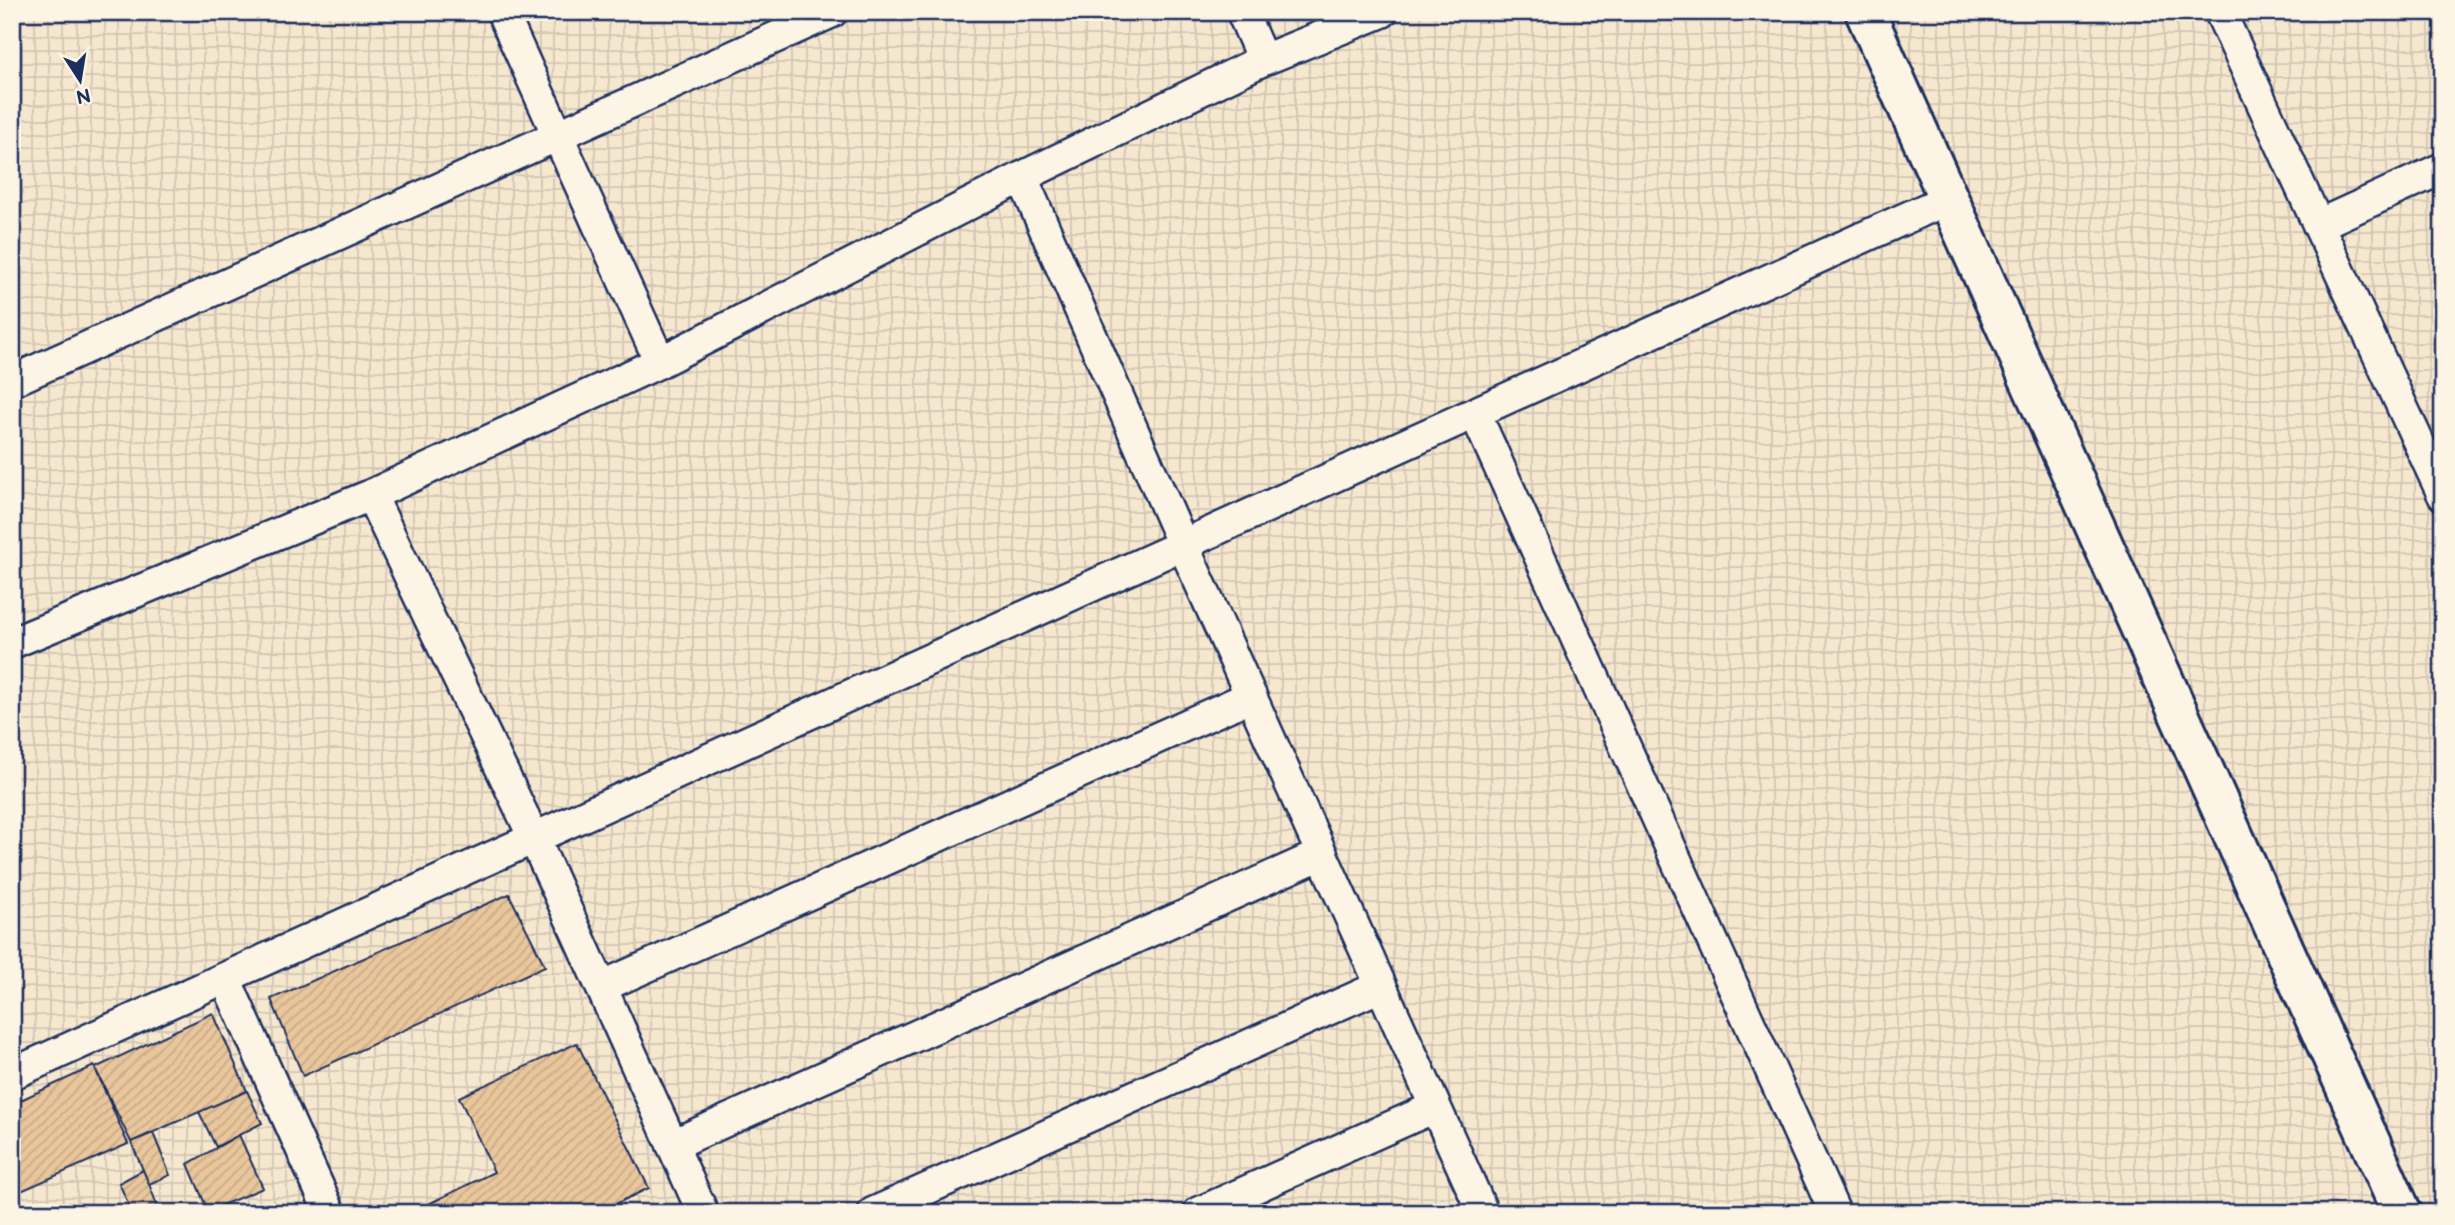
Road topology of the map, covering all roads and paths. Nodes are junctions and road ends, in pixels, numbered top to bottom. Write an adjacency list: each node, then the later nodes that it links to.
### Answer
1 (502, 12): 8 (street)
2 (832, 12): 8 (street)
3 (1242, 12): 7 (street)
4 (1382, 12): 7 (street)
5 (1865, 12): 11 (street)
6 (2220, 12): 12 (street)
7 (1263, 60): 10 (street)
8 (559, 135): 13 (street); 14 (street)
9 (2443, 168): 12 (street)
10 (1023, 177): 13 (street); 19 (street)
11 (1948, 199): 15 (street); 36 (street)
12 (2318, 225): 16 (street)
13 (660, 362): 17 (street)
14 (12, 381)
15 (1475, 413): 19 (street); 35 (street)
16 (2436, 464): 18 (street)
17 (371, 495): 20 (street); 22 (street)
18 (2443, 495)
19 (1183, 545): 21 (street); 22 (street)
20 (12, 643)
21 (1251, 696): 23 (street); 26 (street)
22 (534, 838): 24 (street); 26 (street)
23 (1322, 855): 25 (street); 29 (street)
24 (225, 978): 27 (street); 30 (street)
25 (1381, 986): 28 (street); 32 (street)
26 (601, 987): 29 (street)
27 (12, 1074)
28 (1435, 1107): 33 (street); 34 (street)
29 (672, 1145): 31 (street)
30 (330, 1213)
31 (703, 1213)
32 (873, 1213)
33 (1198, 1213)
34 (1483, 1213)
35 (1835, 1213)
36 (2402, 1213)

